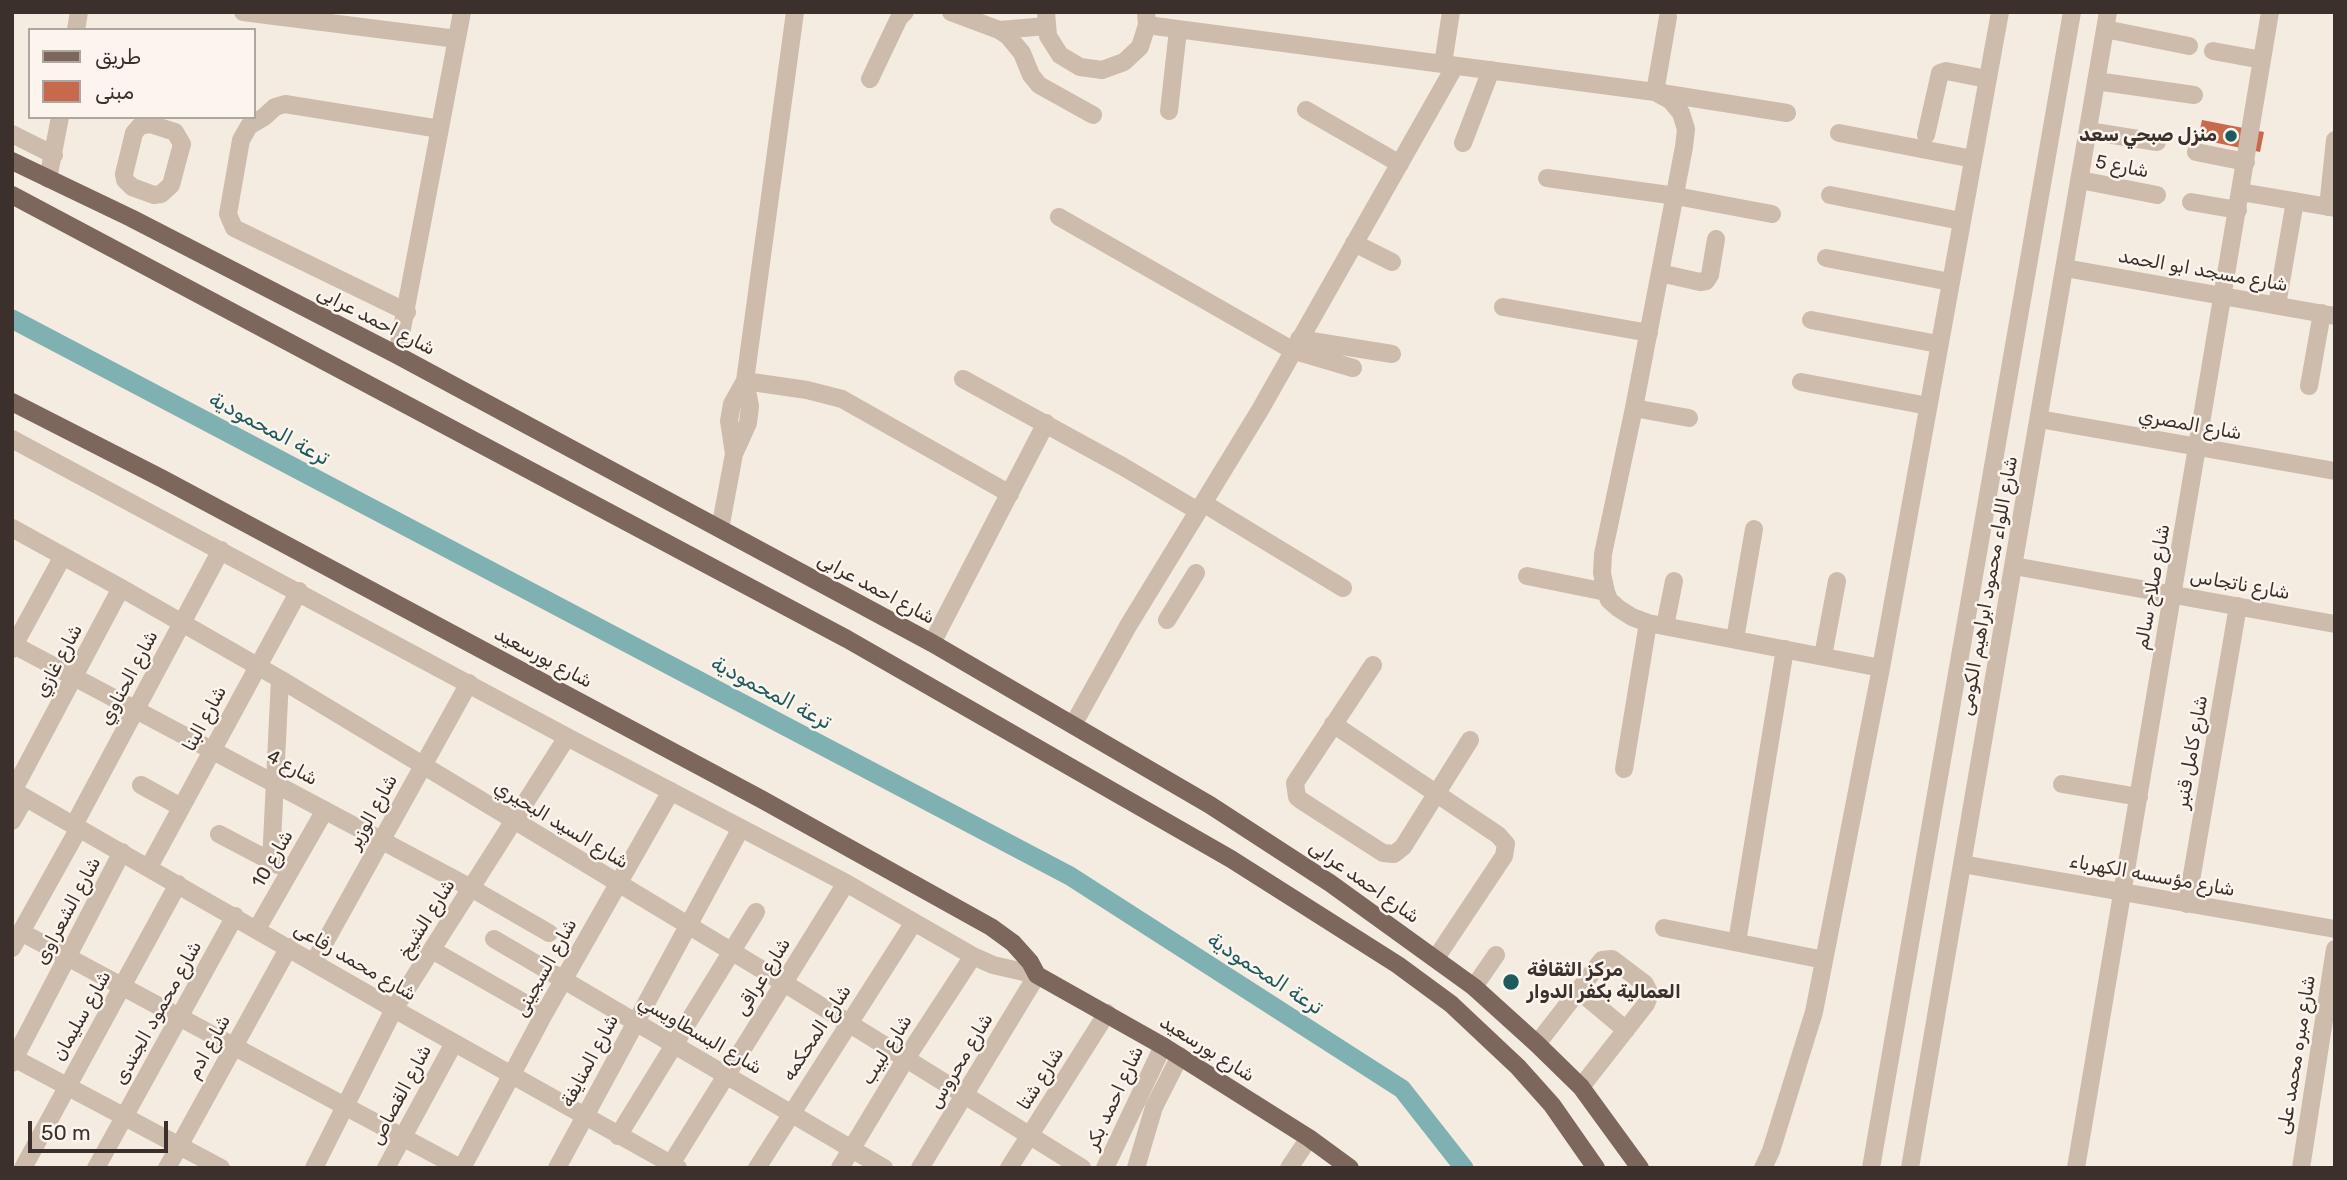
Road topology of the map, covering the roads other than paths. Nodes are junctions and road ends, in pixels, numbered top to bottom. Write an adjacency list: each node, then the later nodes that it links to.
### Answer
1 (243, 12): 16 (street)
2 (462, 12): 16 (street)
3 (795, 12): 83 (street)
4 (905, 12): 22 (street)
5 (951, 12): 14 (street)
6 (1451, 12): 20 (street)
7 (2000, 12): 23 (street)
8 (2073, 12): 247 (street)
9 (2270, 12): 19 (street, شارع صلاح سالم)
10 (1668, 17): 25 (street)
11 (1047, 19): 12 (street); 14 (street)
12 (1147, 19): 15 (street)
13 (2107, 21): 17 (street); 24 (street, شارع اللواء محمود ابراهيم الكومى)
14 (999, 30): 30 (street)
15 (1178, 30): 20 (street); 28 (street)
16 (457, 39): 32 (street)
17 (2189, 46)
18 (2213, 51): 19 (street)
19 (2262, 60): 44 (street, شارع صلاح سالم)
20 (1449, 65): 21 (street); 45 (street)
21 (1491, 70): 25 (street); 39 (street)
22 (870, 79)
23 (1987, 79): 36 (street); 42 (street)
24 (2096, 81): 26 (street); 33 (street, شارع اللواء محمود ابراهيم الكومى)
25 (1655, 92): 29 (street); 54 (street)
26 (2194, 95)
27 (1306, 110): 45 (street)
28 (1169, 111)
29 (1787, 113)
30 (1093, 115)
31 (60, 119): 41 (street)
32 (440, 129): 73 (street); 73 (street)
33 (2088, 131): 38 (street); 48 (street, شارع اللواء محمود ابراهيم الكومى)
34 (1839, 133): 42 (street)
35 (12, 134): 41 (street)
36 (1926, 135)
37 (2335, 140): 57 (street)
38 (2157, 142)
39 (1463, 143)
40 (2196, 152): 44 (street)
41 (54, 155): 46 (street)
42 (1973, 159): 62 (street)
43 (12, 161): 46 (main road, شارع احمد عرابى)
44 (2246, 162): 50 (street, شارع صلاح سالم)
45 (1399, 164): 64 (street)
46 (48, 178): 61 (main road, شارع احمد عرابى)
47 (1547, 178): 54 (street)
48 (2080, 180): 53 (street, شارع 5); 67 (street, شارع اللواء محمود ابراهيم الكومى)
49 (139, 191): 61 (street)
50 (2241, 191): 55 (street); 58 (street, شارع صلاح سالم)
51 (12, 195): 244 (main road)
52 (1830, 195): 62 (street)
53 (2157, 195)
54 (1676, 196): 59 (street); 68 (street)
55 (2295, 201): 57 (street); 71 (street)
56 (2190, 202): 58 (street)
57 (2331, 208)
58 (2238, 210): 70 (street, شارع صلاح سالم)
59 (1772, 214)
60 (1059, 217): 77 (street)
61 (131, 218): 80 (main road, شارع احمد عرابى)
62 (1961, 221): 69 (street)
63 (1716, 239): 68 (street)
64 (1354, 243): 66 (street); 77 (street)
65 (1826, 258): 69 (street)
66 (1392, 262)
67 (2064, 268): 70 (street, شارع مسجد ابو الحمد); 90 (street, شارع اللواء محمود ابراهيم الكومى)
68 (1660, 274): 76 (street)
69 (1950, 282): 78 (street)
70 (2224, 296): 71 (street, شارع مسجد ابو الحمد); 93 (street, شارع صلاح سالم)
71 (2277, 305): 74 (street, شارع مسجد ابو الحمد)
72 (1503, 307): 76 (street)
73 (407, 312): 80 (street)
74 (2329, 314): 85 (street)
75 (1811, 320): 78 (street)
76 (1649, 333): 88 (street)
77 (1296, 344): 79 (street); 81 (street); 96 (street)
78 (1938, 344): 87 (street)
79 (1392, 354)
80 (397, 355): 98 (main road, شارع احمد عرابى)
81 (1353, 368)
82 (963, 379): 91 (street)
83 (745, 381): 95 (street); 98 (street)
84 (1801, 382): 87 (street)
85 (2309, 386)
86 (12, 402): 185 (main road, شارع بورسعيد)
87 (1928, 406): 126 (street)
88 (1634, 408): 89 (street); 112 (street)
89 (1689, 418)
90 (2039, 419): 93 (street, شارع المصري); 102 (street, شارع اللواء محمود ابراهيم الكومى)
91 (1046, 424): 95 (street); 96 (street)
92 (12, 439): 100 (street, شارع بورسعيد)
93 (2198, 447): 94 (street, شارع المصري); 113 (street, شارع صلاح سالم)
94 (2335, 471)
95 (1010, 494): 120 (street)
96 (1200, 507): 104 (street); 109 (street)
97 (12, 528): 101 (street, شارع السيد البحيري)
98 (720, 529): 120 (main road, شارع احمد عرابى)
99 (1754, 529): 119 (street)
100 (221, 550): 110 (street, شارع بورسعيد); 116 (street, شارع الحناوي)
101 (63, 556): 108 (street, شارع السيد البحيري); 121 (street)
102 (2014, 566): 113 (street, شارع ناتجاس); 155 (street, شارع اللواء محمود ابراهيم الكومى)
103 (1196, 573): 111 (street)
104 (1159, 575): 111 (street); 132 (street)
105 (1527, 576): 112 (street)
106 (1674, 581): 117 (street)
107 (1837, 581): 123 (street)
108 (121, 587): 116 (street, شارع السيد البحيري); 127 (street, شارع غازي)
109 (1343, 588)
110 (299, 591): 125 (street, شارع البنا); 129 (street, شارع بورسعيد)
111 (1185, 591): 115 (street)
112 (1606, 592): 117 (street)
113 (2173, 595): 114 (street, شارع ناتجاس); 144 (street, شارع صلاح سالم)
114 (2238, 607): 118 (street, شارع ناتجاس); 163 (street, شارع كامل قنبر)
115 (1167, 620)
116 (182, 623): 125 (street, شارع السيد البحيري); 130 (street, شارع الحناوي)
117 (1656, 624): 119 (street); 137 (street)
118 (2335, 624)
119 (1735, 639): 122 (street)
120 (932, 643): 132 (main road, شارع احمد عرابى)
121 (13, 646): 127 (street, شارع 4)
122 (1786, 649): 123 (street); 174 (street)
123 (1823, 656): 126 (street)
124 (1373, 665): 131 (street)
125 (258, 667): 128 (street, شارع السيد البحيري); 135 (street, شارع البنا)
126 (1881, 668): 183 (street)
127 (74, 677): 130 (street, شارع 4); 142 (street, شارع غازي)
128 (280, 679): 136 (street, شارع السيد البحيري); 138 (street)
129 (469, 683): 133 (street, شارع بورسعيد); 136 (street, شارع الوزير)
130 (136, 709): 135 (street, شارع 4); 149 (street, شارع الحناوي)
131 (1333, 724): 143 (street); 143 (street)
132 (1073, 725): 182 (main road, شارع احمد عرابى)
133 (567, 737): 141 (street, شارع بورسعيد); 147 (street, شارع الشيخ)
134 (1471, 740): 143 (street)
135 (213, 750): 138 (street, شارع 4); 145 (street, شارع البنا)
136 (423, 765): 147 (street, شارع السيد البحيري); 152 (street, شارع الوزير)
137 (1624, 769)
138 (275, 783): 146 (street, شارع 4); 154 (street)
139 (2062, 784): 144 (street)
140 (141, 785): 145 (street)
141 (671, 791): 150 (street, شارع بورسعيد); 160 (street, شارع السجينى)
142 (17, 793): 148 (street, شارع غازي); 149 (street, شارع محمد رفاعى)
143 (1437, 794): 182 (street)
144 (2139, 797): 162 (street, شارع صلاح سالم)
145 (181, 807): 156 (street, شارع البنا)
146 (325, 810): 152 (street, شارع 4); 157 (street, شارع 10)
147 (514, 820): 160 (street, شارع السيد البحيري); 161 (street, شارع الشيخ)
148 (12, 821)
149 (77, 827): 153 (street, شارع محمد رفاعى); 173 (street, شارع الحناوي)
150 (741, 828): 158 (street, شارع بورسعيد); 167 (street, شارع المنايفة)
151 (219, 834): 154 (street)
152 (382, 840): 161 (street, شارع 4); 184 (street, شارع الوزير)
153 (122, 852): 156 (street, شارع محمد رفاعى); 181 (street, شارع الشعراوى)
154 (271, 862): 157 (street)
155 (1962, 864): 162 (street, شارع مؤسسه الكهرباء); 227 (street, شارع اللواء محمود ابراهيم الكومى)
156 (149, 867): 159 (street, شارع محمد رفاعى)
157 (290, 872): 169 (street, شارع 10)
158 (846, 883): 166 (street, شارع بورسعيد); 187 (street, شارع عراقى)
159 (178, 884): 165 (street, شارع محمد رفاعى); 188 (street, شارع سليمان)
160 (618, 884): 167 (street, شارع السيد البحيري); 186 (street, شارع السجينى)
161 (471, 888): 171 (street, شارع 4); 177 (street, شارع الشيخ)
162 (2122, 893): 163 (street, شارع مؤسسه الكهرباء); 248 (street, شارع صلاح سالم)
163 (2188, 904): 170 (street, شارع مؤسسه الكهرباء)
164 (756, 912): 178 (street)
165 (235, 916): 169 (street, شارع محمد رفاعى); 194 (street, شارع محمود الجندى)
166 (914, 922): 180 (street, شارع بورسعيد); 196 (street, شارع المحكمه)
167 (688, 926): 178 (street, شارع السيد البحيري); 195 (street, شارع المنايفة)
168 (1664, 928): 174 (street)
169 (257, 929): 175 (street, شارع محمد رفاعى)
170 (2335, 929)
171 (550, 933)
172 (494, 939): 186 (street, شارع البسطاويسي)
173 (17, 940): 181 (street)
174 (1737, 942): 183 (street)
175 (289, 947): 184 (street, شارع محمد رفاعى); 202 (street, شارع ادم)
176 (2335, 949): 203 (street, شارع مبره محمد على)
177 (432, 950): 191 (street, شارع الشيخ); 193 (street)
178 (731, 953): 187 (street, شارع السيد البحيري); 200 (street)
179 (1496, 954): 189 (street)
180 (972, 956): 185 (street, شارع بورسعيد); 206 (street, شارع لبيب)
181 (68, 957): 188 (street); 205 (street, شارع الشعراوى)
182 (1436, 958): 189 (main road, شارع احمد عرابى)
183 (1824, 960): 246 (street)
184 (314, 962): 191 (street, شارع محمد رفاعى)
185 (1037, 975): 192 (main road, شارع بورسعيد); 211 (street, شارع محروس)
186 (564, 980): 193 (street, شارع السجينى); 195 (street, شارع البسطاويسي)
187 (784, 983): 196 (street, شارع السيد البحيري); 207 (street, شارع عراقى)
188 (122, 986): 194 (street); 209 (street, شارع سليمان)
189 (1474, 987): 199 (main road, شارع احمد عرابى)
190 (1578, 990): 197 (street); 197 (street); 199 (street)
191 (394, 1009): 198 (street, شارع محمد رفاعى); 212 (street, شارع الشيخ)
192 (1107, 1013): 201 (main road, شارع بورسعيد); 217 (street, شارع شتا)
193 (544, 1014): 208 (street, شارع السجينى)
194 (180, 1017): 202 (street); 215 (street, شارع محمود الجندى)
195 (635, 1022): 200 (street, شارع البسطاويسي); 214 (street, شارع المنايفة)
196 (848, 1023): 206 (street, شارع السيد البحيري); 213 (street, شارع المحكمه)
197 (1626, 1030): 210 (street)
198 (454, 1043): 208 (street, شارع محمد رفاعى); 218 (street, شارع القصاص)
199 (1537, 1044): 210 (main road, شارع احمد عرابى)
200 (674, 1045): 207 (street, شارع البسطاويسي); 216 (street)
201 (1163, 1045): 204 (main road, شارع بورسعيد); 220 (street, شارع احمد بكر)
202 (234, 1046): 212 (street); 221 (street, شارع ادم)
203 (2327, 1053): 249 (street, شارع مبره محمد على)
204 (1180, 1056): 219 (main road, شارع بورسعيد); 223 (street, شارع احمد بكر)
205 (13, 1059): 209 (street)
206 (905, 1060): 211 (street, شارع السيد البحيري); 222 (street, شارع لبيب)
207 (727, 1074): 213 (street, شارع البسطاويسي); 225 (street, شارع عراقى)
208 (511, 1075): 214 (street, شارع محمد رفاعى); 233 (street, شارع السجينى)
209 (67, 1087): 215 (street); 228 (street, شارع سليمان)
210 (1581, 1087): 245 (main road, شارع احمد عرابى)
211 (965, 1096): 217 (street, شارع السيد البحيري); 238 (street, شارع محروس)
212 (345, 1106): 218 (street); 231 (street, شارع الشيخ)
213 (792, 1112): 222 (street, شارع البسطاويسي); 235 (street, شارع المحكمه)
214 (584, 1116): 216 (street, شارع محمد رفاعى); 234 (street, شارع المنايفة)
215 (124, 1117): 221 (street); 229 (street, شارع محمود الجندى)
216 (618, 1136): 224 (street, شارع محمد رفاعى)
217 (1030, 1136): 239 (street, شارع شتا); 240 (street, شارع السيد البحيري)
218 (403, 1137): 232 (street, شارع القصاص); 233 (street)
219 (1309, 1138): 242 (street); 243 (main road, شارع بورسعيد)
220 (1116, 1145): 223 (street); 241 (street, شارع احمد بكر)
221 (179, 1146): 226 (street); 230 (street, شارع ادم)
222 (852, 1148): 236 (street, شارع لبيب); 237 (street, شارع البسطاويسي)
223 (1138, 1160)
224 (650, 1161): 225 (street, شارع محمد رفاعى)
225 (675, 1166)
226 (218, 1167)
227 (1912, 1167)
228 (23, 1168)
229 (96, 1168)
230 (167, 1168)
231 (314, 1168)
232 (386, 1168)
233 (461, 1168)
234 (557, 1168)
235 (757, 1168)
236 (840, 1168)
237 (884, 1168)
238 (920, 1168)
239 (1009, 1168)
240 (1082, 1168)
241 (1106, 1168)
242 (1289, 1168)
243 (1350, 1168)
244 (1596, 1168)
245 (1640, 1168)
246 (1763, 1168)
247 (1871, 1168)
248 (2076, 1168)
249 (2301, 1168)

